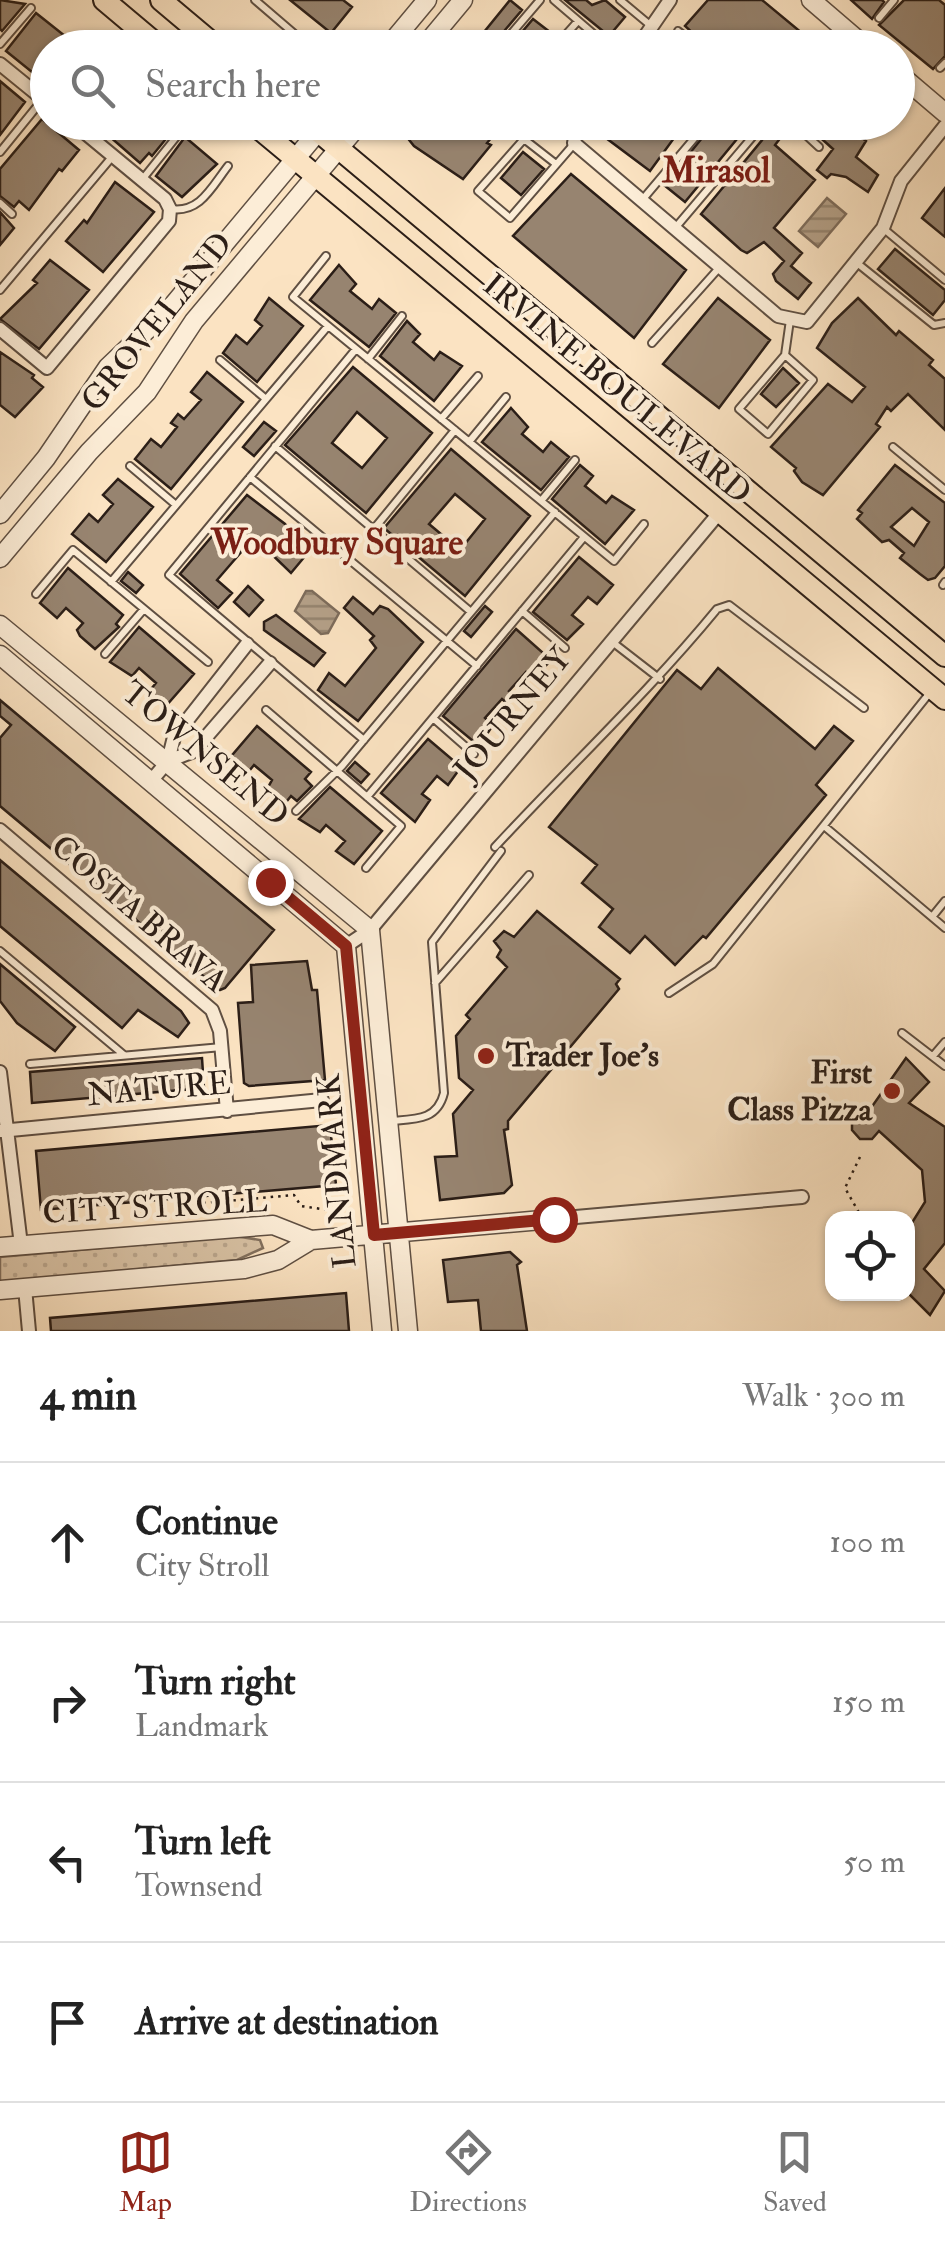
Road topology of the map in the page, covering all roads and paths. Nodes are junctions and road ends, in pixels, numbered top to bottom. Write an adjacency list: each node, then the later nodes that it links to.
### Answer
1 (104, 0): 16 (main road)
2 (161, 0): 17 (main road)
3 (255, 0): 18 (lane)
4 (427, 0): 19 (street)
5 (463, 0): 20 (street)
6 (540, 0): 21 (lane)
7 (554, 0): 14 (lane)
8 (620, 0): 15 (lane)
9 (670, 0): 15 (street)
10 (811, 0): 24 (street)
11 (894, 0): 13 (lane)
12 (31, 8): 25 (lane)
13 (879, 18)
14 (578, 20): 22 (lane); 23 (lane)
15 (653, 28)
16 (140, 30)
17 (197, 30)
18 (290, 30)
19 (403, 30)
20 (439, 30)
21 (514, 30)
22 (569, 30)
23 (589, 30)
24 (847, 30)
25 (0, 44)
26 (0, 64): 28 (street)
27 (915, 87): 29 (street)
28 (30, 89)
29 (945, 112)
30 (30, 118): 47 (lane)
31 (945, 126): 59 (street)
32 (93, 140): 48 (street)
33 (174, 140): 53 (lane)
34 (272, 140): 49 (main road, IRVINE BOULEVARD)
35 (307, 140): 49 (street, GROVELAND)
36 (331, 140): 46 (main road, IRVINE BOULEVARD)
37 (346, 140): 46 (street, GROVELAND)
38 (523, 140): 50 (lane)
39 (525, 140): 50 (lane)
40 (575, 140): 44 (street)
41 (693, 140): 54 (lane)
42 (750, 140): 58 (lane)
43 (811, 140): 45 (lane)
44 (574, 143): 50 (lane); 54 (street)
45 (819, 147)
46 (339, 149): 52 (street, GROVELAND); 108 (main road, IRVINE BOULEVARD)
47 (0, 152)
48 (112, 157): 53 (street); 64 (lane)
49 (294, 158): 52 (main road, IRVINE BOULEVARD); 91 (street, GROVELAND)
50 (556, 164)
51 (228, 166): 56 (lane)
52 (315, 176): 90 (main road, IRVINE BOULEVARD); 95 (street, GROVELAND)
53 (141, 181): 56 (street)
54 (642, 200): 58 (street)
55 (0, 203): 57 (lane)
56 (170, 210): 69 (street)
57 (12, 214)
58 (675, 228): 62 (street)
59 (883, 228): 61 (street); 63 (lane)
60 (326, 256): 68 (lane)
61 (856, 262): 66 (street); 67 (lane)
62 (720, 267): 66 (street); 70 (lane)
63 (945, 280)
64 (0, 290)
65 (402, 316): 73 (lane)
66 (790, 318): 72 (lane)
67 (945, 322)
68 (328, 326): 71 (lane); 77 (lane)
69 (0, 329)
70 (652, 343)
71 (356, 349): 73 (lane); 81 (lane)
72 (785, 355): 72 (lane)
73 (368, 359): 78 (lane)
74 (220, 360): 77 (lane)
75 (478, 376): 78 (lane)
76 (506, 398): 80 (lane)
77 (266, 400): 88 (lane)
78 (441, 419): 79 (lane)
79 (455, 430): 80 (lane); 93 (lane)
80 (469, 442): 87 (lane)
81 (275, 446): 85 (lane); 93 (lane)
82 (893, 447): 86 (lane)
83 (575, 460): 87 (lane)
84 (130, 466): 88 (lane)
85 (250, 477): 102 (lane); 104 (lane)
86 (945, 490)
87 (541, 501): 89 (lane)
88 (176, 505): 96 (lane)
89 (555, 512): 94 (lane); 99 (lane)
90 (719, 513): 103 (street, JOURNEY); 113 (main road, IRVINE BOULEVARD)
91 (0, 514)
92 (644, 524): 94 (lane)
93 (374, 530): 99 (lane)
94 (584, 537): 100 (lane)
95 (0, 558)
96 (111, 582): 97 (lane); 98 (lane)
97 (36, 594)
98 (144, 609): 106 (lane); 109 (lane)
99 (471, 612): 102 (lane)
100 (522, 612): 105 (lane); 111 (lane)
101 (0, 625): 119 (street, TOWNSEND)
102 (446, 641): 111 (lane); 117 (lane)
103 (610, 641): 112 (lane); 131 (street, JOURNEY)
104 (247, 644): 110 (lane); 119 (street)
105 (565, 648)
106 (106, 654)
107 (0, 655): 121 (street, TOWNSEND)
108 (945, 656)
109 (208, 662)
110 (270, 663): 117 (lane); 119 (street)
111 (477, 666): 116 (lane)
112 (660, 678): 114 (lane); 134 (lane)
113 (939, 694): 124 (lane)
114 (864, 708)
115 (266, 710): 120 (lane)
116 (433, 718): 118 (lane); 122 (lane)
117 (364, 740): 120 (lane)
118 (474, 754)
119 (168, 761): 121 (street); 131 (street, TOWNSEND)
120 (334, 769): 122 (lane); 123 (lane)
121 (151, 782): 132 (street, TOWNSEND)
122 (367, 797): 126 (lane)
123 (296, 811)
124 (824, 826): 129 (lane); 135 (lane)
125 (0, 830): 138 (street, COSTA BRAVA)
126 (366, 868)
127 (529, 875): 134 (lane)
128 (945, 901): 129 (lane)
129 (932, 917): 130 (lane)
130 (945, 928)
131 (370, 930): 132 (street, JOURNEY); 146 (street, LANDMARK)
132 (346, 946): 155 (street, LANDMARK)
133 (0, 951): 139 (lane)
134 (435, 983): 146 (lane)
135 (669, 993)
136 (902, 1032): 140 (lane)
137 (945, 1042): 140 (lane)
138 (222, 1047): 139 (lane); 145 (street, COSTA BRAVA)
139 (124, 1055): 141 (lane)
140 (933, 1056): 142 (lane)
141 (30, 1064)
142 (945, 1066)
143 (0, 1072): 147 (street)
144 (322, 1100): 145 (street, NATURE)
145 (227, 1111): 147 (street, NATURE)
146 (389, 1121): 154 (street, LANDMARK)
147 (5, 1130): 157 (street)
148 (860, 1157): 151 (path)
149 (802, 1197): 152 (street, CITY STROLL)
150 (181, 1204): 153 (path)
151 (858, 1211)
152 (542, 1220): 154 (street, CITY STROLL)
153 (332, 1222)
154 (400, 1234): 155 (street, CITY STROLL); 163 (street, LANDMARK)
155 (374, 1235): 156 (street, CITY STROLL); 162 (street, LANDMARK)
156 (311, 1240): 157 (street, CITY STROLL); 159 (street, CITY STROLL)
157 (21, 1246): 158 (street, CITY STROLL)
158 (0, 1247)
159 (25, 1288): 160 (street, CITY STROLL); 161 (street)
160 (0, 1290)
161 (29, 1331)
162 (382, 1331)
163 (408, 1331)

